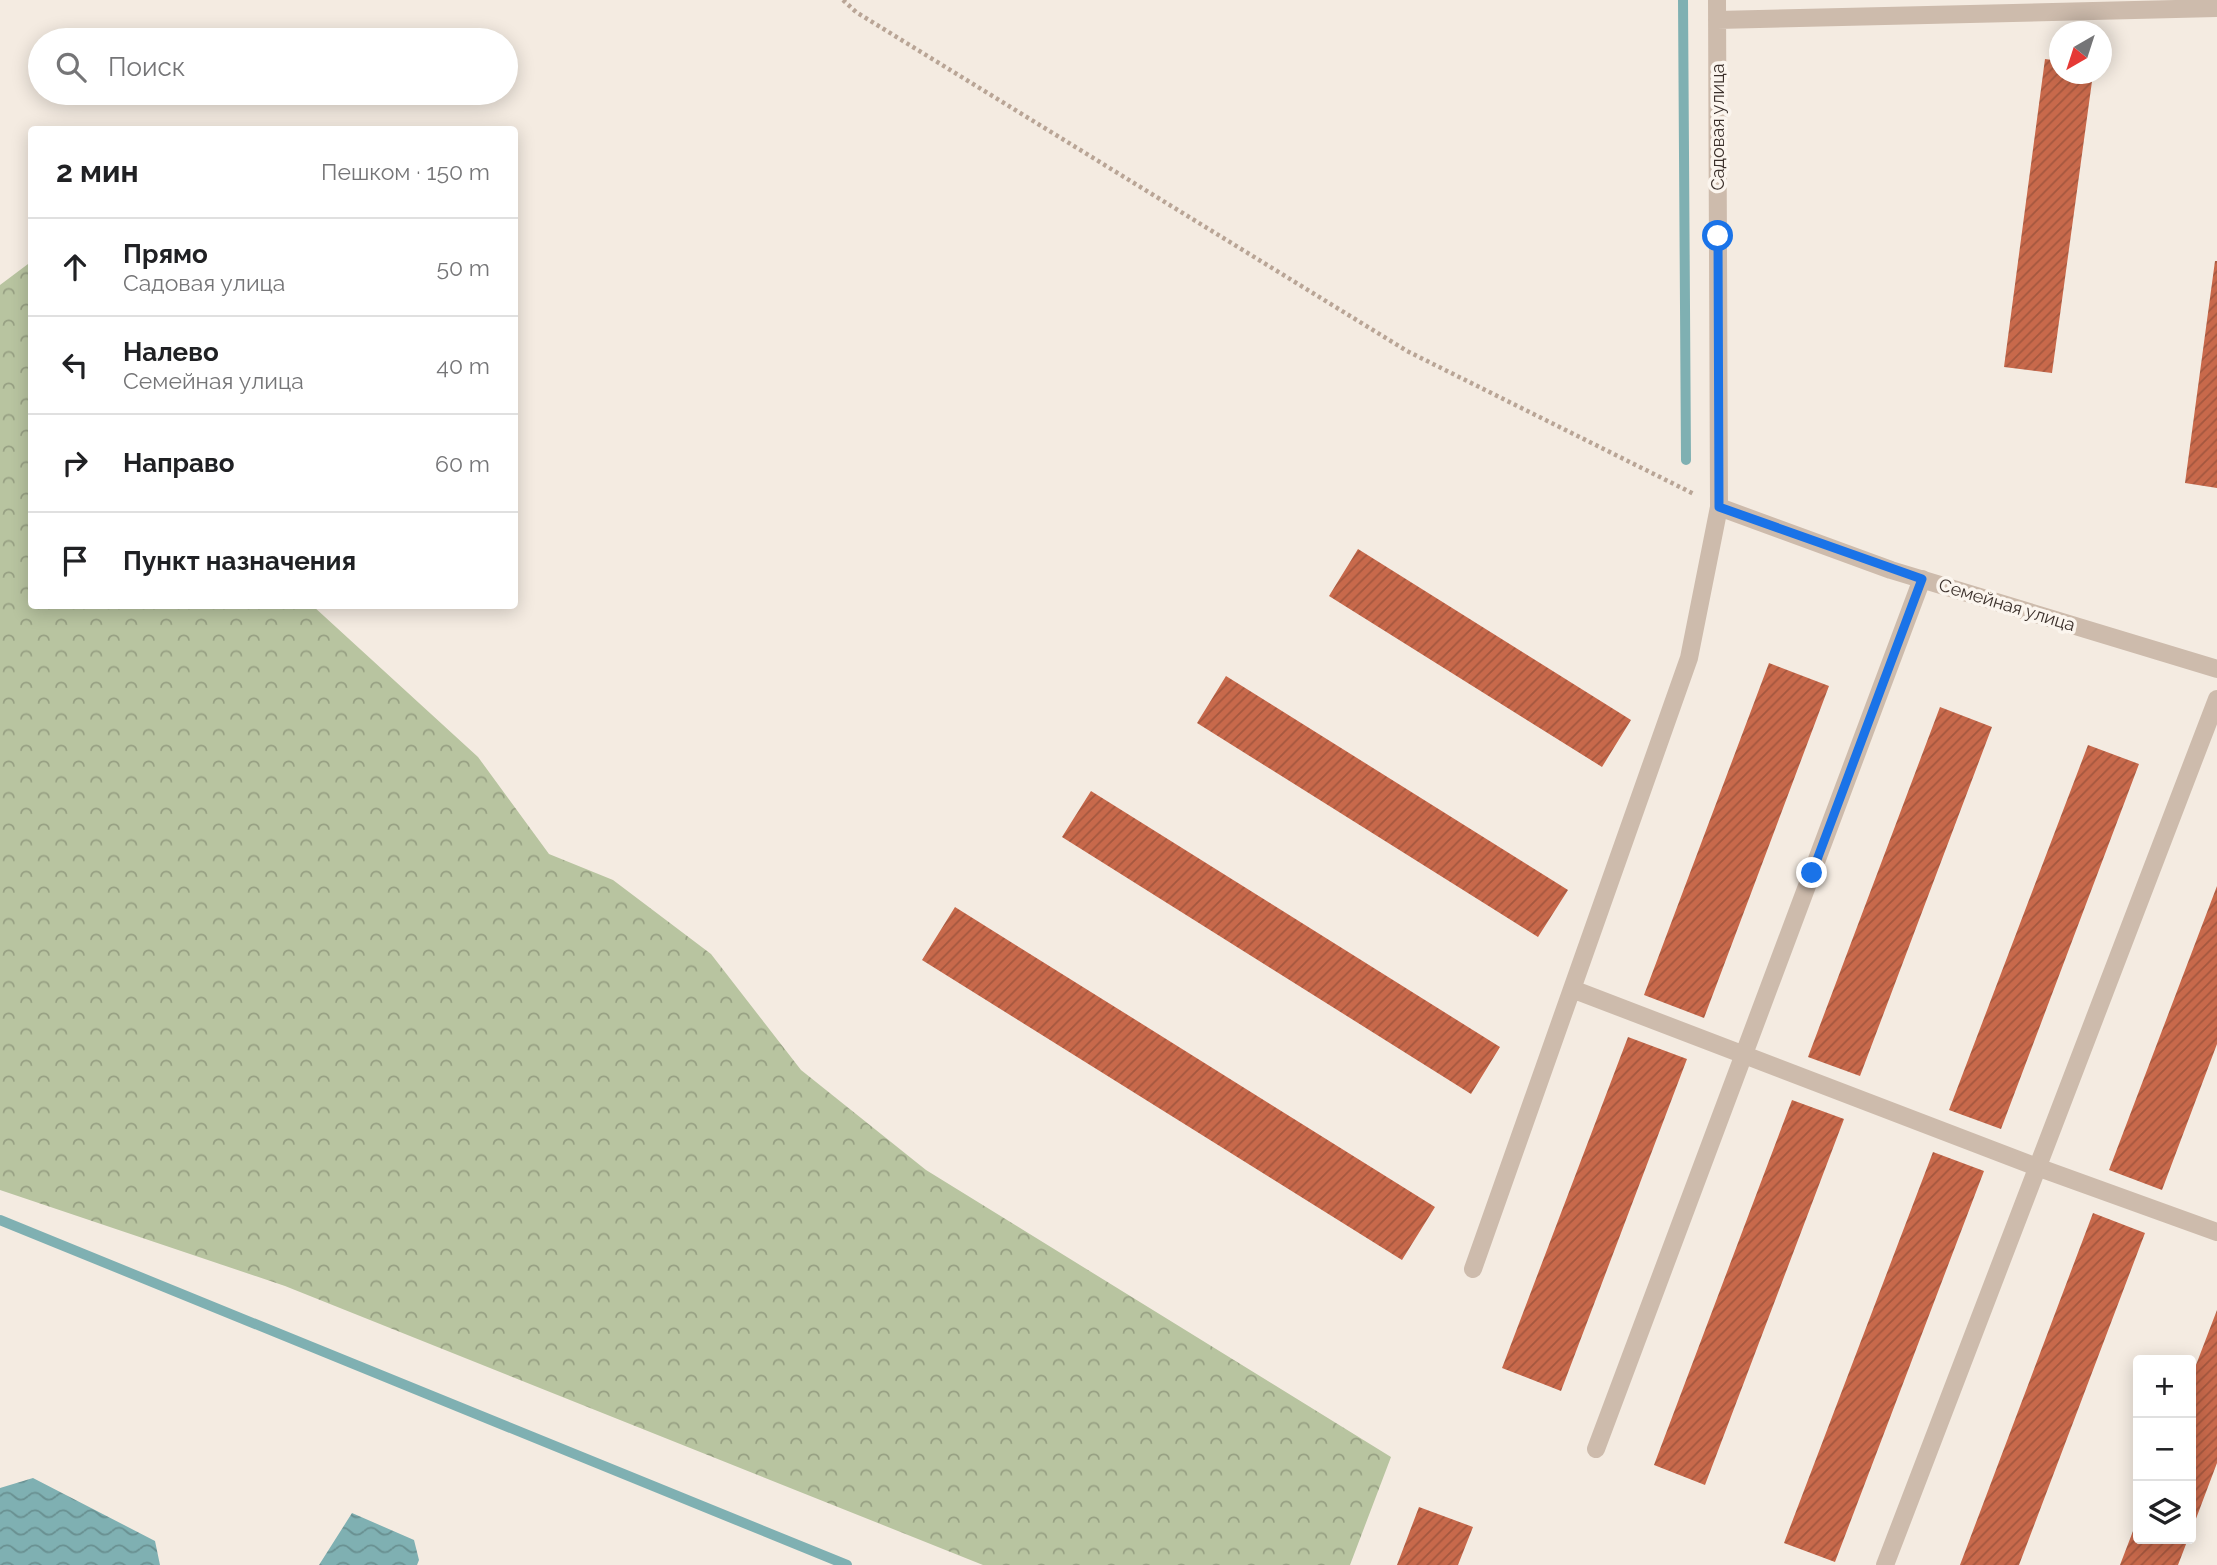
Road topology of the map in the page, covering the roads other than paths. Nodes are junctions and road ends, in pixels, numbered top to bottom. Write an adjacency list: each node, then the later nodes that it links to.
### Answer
1 (1717, 0): 3 (street, Садовая улица)
2 (2217, 8): 3 (street)
3 (1717, 20): 4 (street, Садовая улица)
4 (1719, 507): 5 (street, Семейная улица); 8 (street, Садовая улица)
5 (1922, 579): 6 (street, Семейная улица); 9 (street)
6 (2217, 668)
7 (2217, 699): 10 (street)
8 (1572, 989): 9 (street); 12 (street, Садовая улица)
9 (1743, 1055): 10 (street); 13 (street)
10 (2037, 1167): 11 (street); 14 (street)
11 (2217, 1232)
12 (1473, 1269)
13 (1596, 1449)
14 (1885, 1565)

